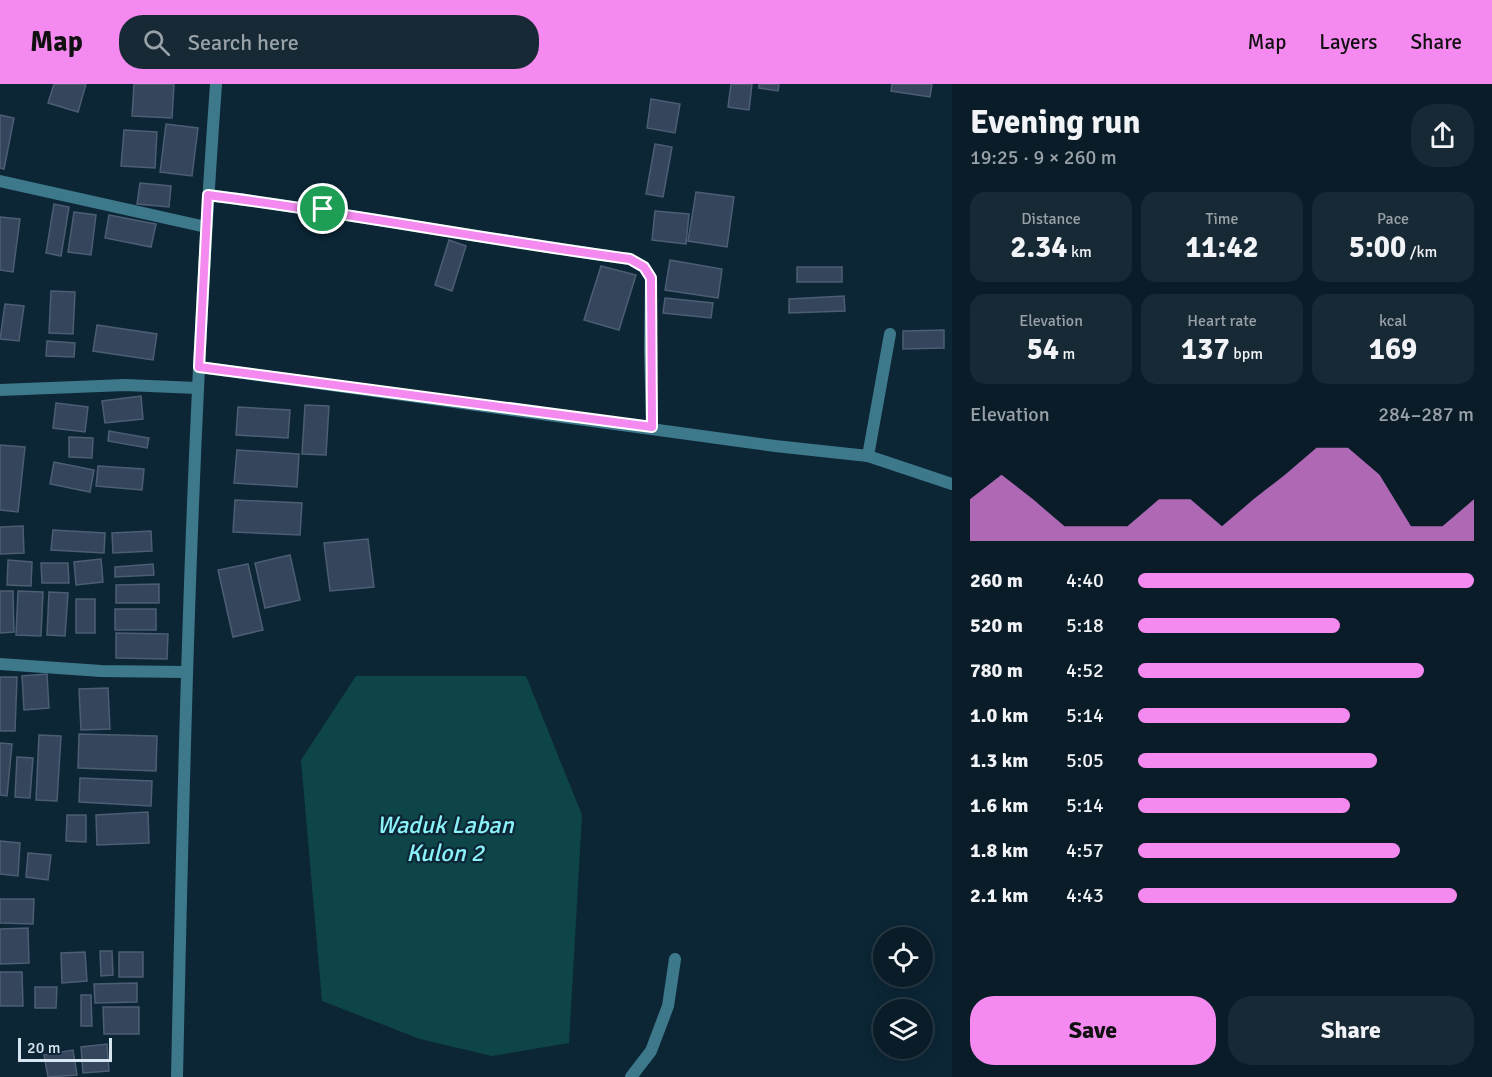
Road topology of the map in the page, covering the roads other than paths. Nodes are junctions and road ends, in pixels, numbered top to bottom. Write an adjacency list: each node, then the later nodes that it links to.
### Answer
1 (216, 84): 3 (street)
2 (0, 181): 4 (street)
3 (208, 195): 4 (street); 9 (street)
4 (206, 227): 6 (street)
5 (890, 334): 10 (street)
6 (199, 367): 7 (street); 9 (street)
7 (198, 388): 8 (street); 13 (street)
8 (0, 390)
9 (652, 427): 10 (street)
10 (868, 456): 11 (street)
11 (952, 484)
12 (0, 664): 13 (street)
13 (185, 672): 15 (street)
14 (675, 959): 16 (street)
15 (177, 1077)
16 (631, 1077)

